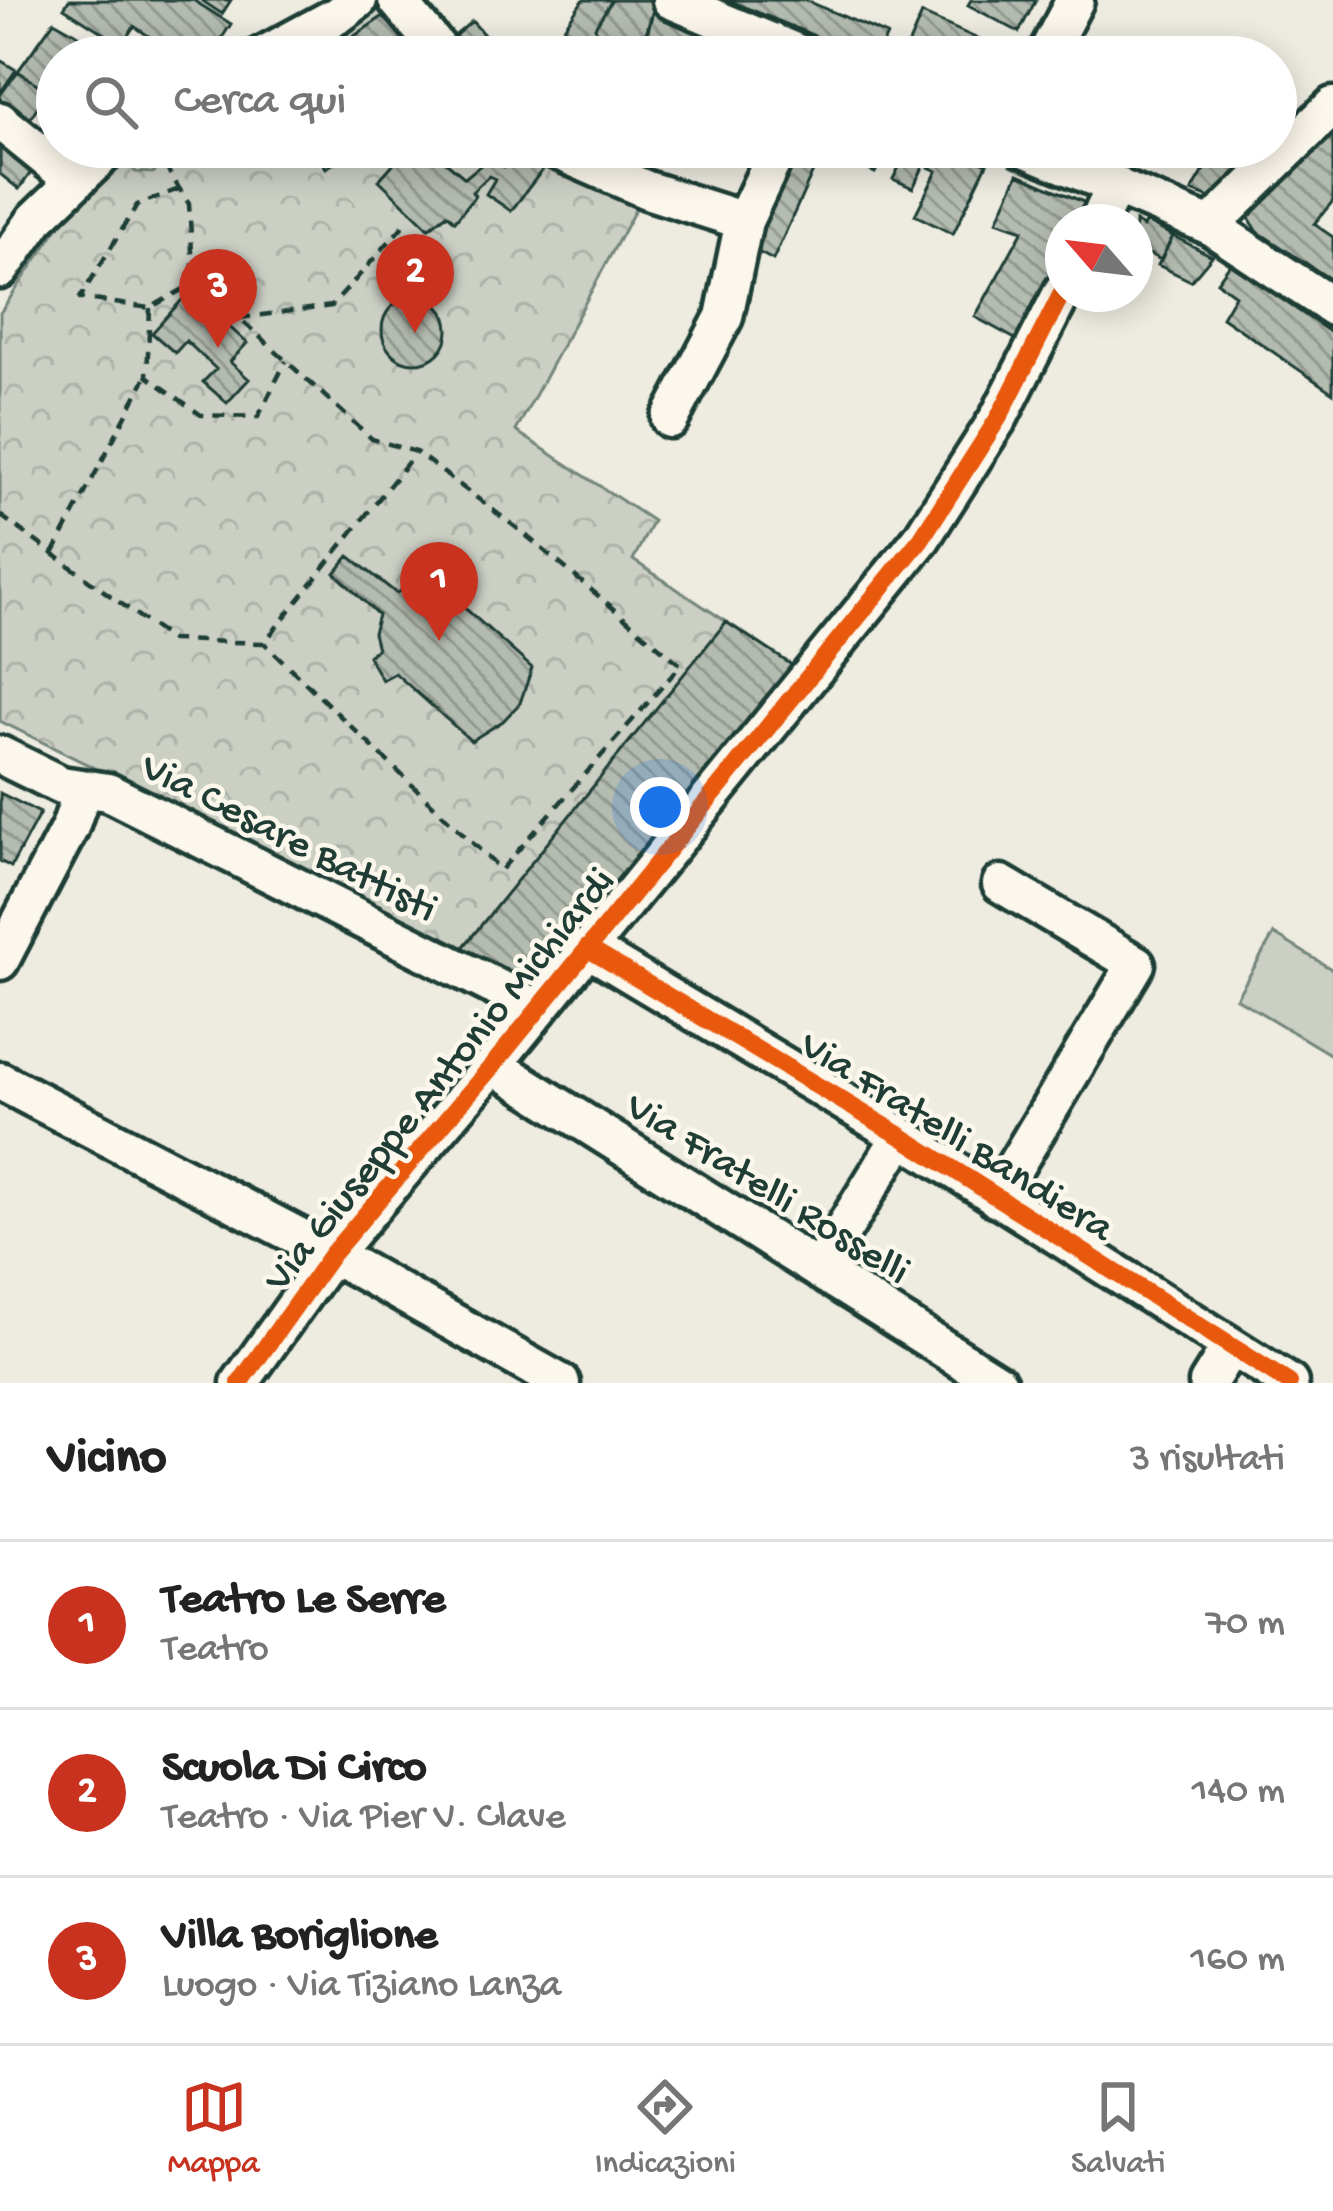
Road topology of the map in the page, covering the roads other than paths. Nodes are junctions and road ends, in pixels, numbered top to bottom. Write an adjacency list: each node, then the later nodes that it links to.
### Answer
1 (358, 0): 5 (street)
2 (397, 0): 6 (street)
3 (1075, 0): 8 (street)
4 (692, 4): 7 (street)
5 (299, 36)
6 (427, 36)
7 (761, 36)
8 (1056, 36)
9 (1333, 106): 11 (street)
10 (0, 121): 12 (street)
11 (1297, 141)
12 (36, 150)
13 (58, 168): 19 (street)
14 (87, 168): 19 (street)
15 (597, 168): 22 (street)
16 (769, 168): 22 (street)
17 (1074, 168): 20 (street)
18 (1269, 168): 23 (street)
19 (73, 180): 24 (street)
20 (1117, 185): 21 (street); 23 (street)
21 (1107, 204)
22 (744, 221): 27 (street)
23 (1210, 226): 25 (street)
24 (0, 270)
25 (1333, 307)
26 (1052, 312): 31 (street, Via Giuseppe Antonio Michiardi)
27 (670, 418)
28 (0, 755): 29 (street, Via Cesare Battisti)
29 (83, 789): 32 (street); 33 (street, Via Cesare Battisti)
30 (1001, 884): 37 (street, Via Fratelli Bandiera)
31 (587, 948): 33 (street, Via Giuseppe Antonio Michiardi); 36 (street, Via Fratelli Bandiera)
32 (0, 961)
33 (537, 1008): 34 (street, Via Giuseppe Antonio Michiardi)
34 (494, 1064): 38 (street, Via Giuseppe Antonio Michiardi); 39 (street, Via Fratelli Rosselli)
35 (0, 1081): 38 (street)
36 (901, 1136): 37 (street, Via Fratelli Bandiera); 39 (street)
37 (996, 1198): 40 (street, Via Fratelli Bandiera)
38 (332, 1254): 41 (street, Via Giuseppe Antonio Michiardi); 42 (street)
39 (820, 1269): 43 (street, Via Fratelli Rosselli)
40 (1231, 1346): 44 (street); 45 (street, Via Fratelli Bandiera)
41 (240, 1383)
42 (561, 1383)
43 (998, 1383)
44 (1208, 1383)
45 (1289, 1383)

